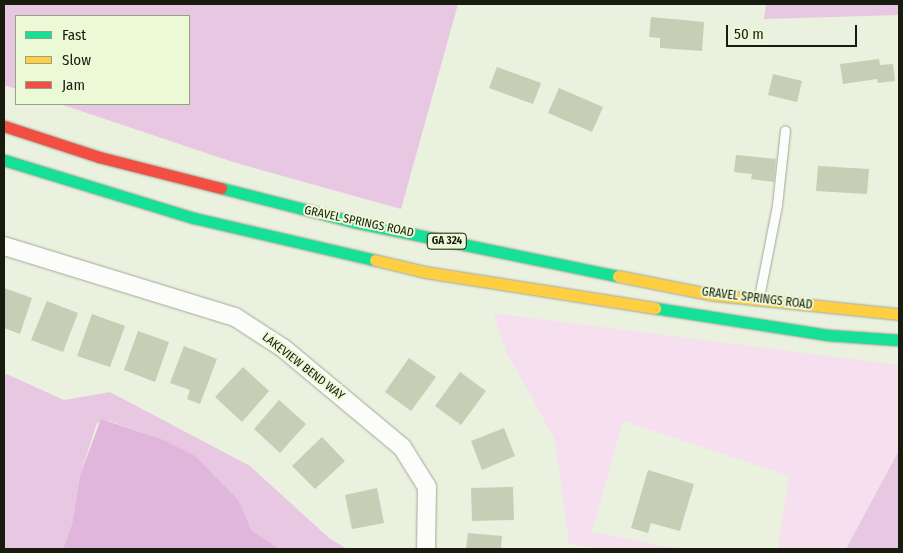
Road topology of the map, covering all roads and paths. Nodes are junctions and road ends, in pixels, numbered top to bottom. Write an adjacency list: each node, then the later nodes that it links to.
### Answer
1 (4, 126): 5 (main road, GRAVEL SPRINGS ROAD / GA 324)
2 (785, 130): 5 (lane)
3 (4, 160): 7 (main road, GRAVEL SPRINGS ROAD)
4 (4, 246): 8 (street, LAKEVIEW BEND WAY)
5 (758, 300): 6 (main road, GRAVEL SPRINGS ROAD / GA 324)
6 (899, 314)
7 (899, 340)
8 (426, 549)

